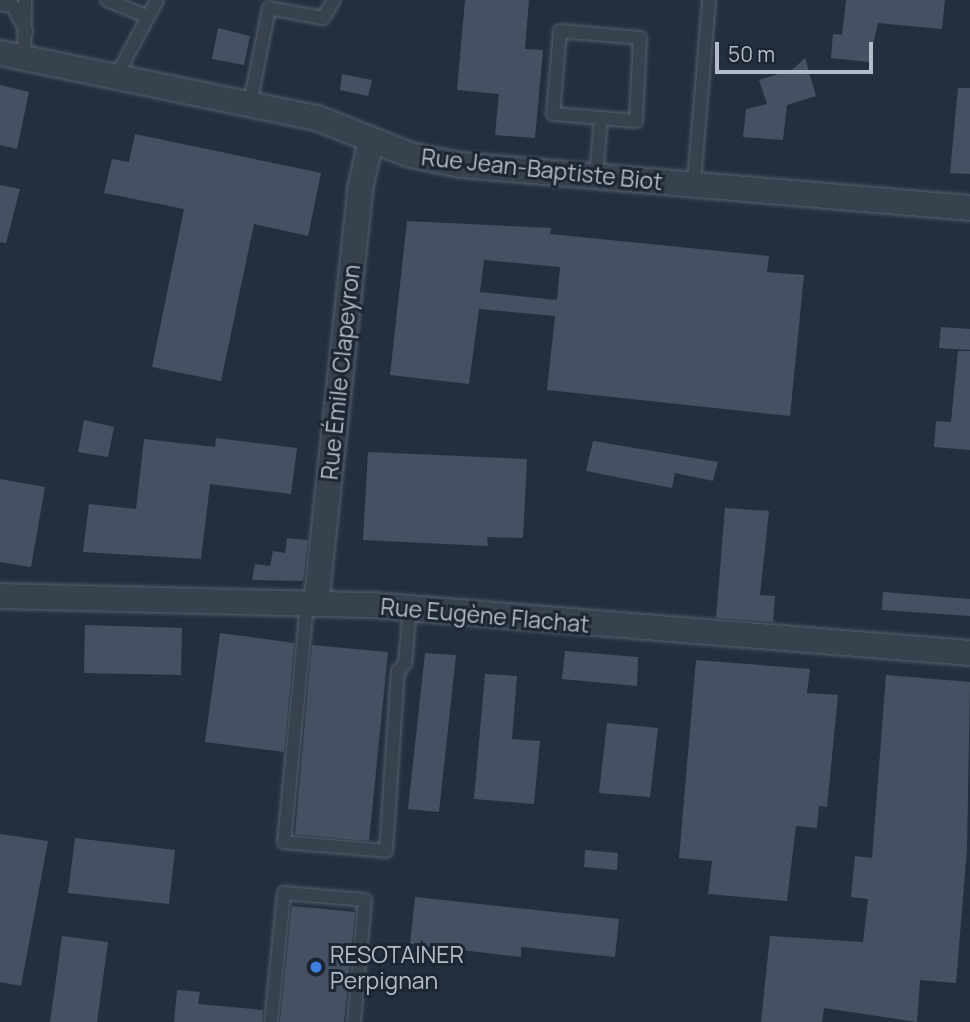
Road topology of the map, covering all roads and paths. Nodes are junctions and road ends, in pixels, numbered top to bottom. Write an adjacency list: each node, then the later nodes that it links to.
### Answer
1 (25, 0): 8 (lane)
2 (107, 0): 7 (lane)
3 (157, 0): 7 (lane)
4 (334, 0): 11 (lane)
5 (709, 0): 15 (lane)
6 (0, 4): 8 (lane)
7 (146, 16): 10 (lane)
8 (26, 32): 9 (lane)
9 (12, 55): 10 (street, Rue Jean-Baptiste Biot)
10 (117, 75): 11 (street, Rue Jean-Baptiste Biot)
11 (250, 104): 13 (street, Rue Jean-Baptiste Biot)
12 (601, 118): 12 (lane); 14 (lane)
13 (371, 141): 14 (street, Rue Jean-Baptiste Biot); 18 (street, Rue Émile Clapeyron)
14 (596, 176): 15 (street, Rue Jean-Baptiste Biot)
15 (694, 183): 16 (street, Rue Jean-Baptiste Biot)
16 (970, 208)
17 (0, 596): 18 (street, Rue Eugène Flachat)
18 (311, 604): 19 (street, Rue Eugène Flachat); 19 (lane)
19 (410, 608): 20 (street, Rue Eugène Flachat)
20 (970, 653)
21 (271, 1022): 22 (lane)
22 (354, 1022)

